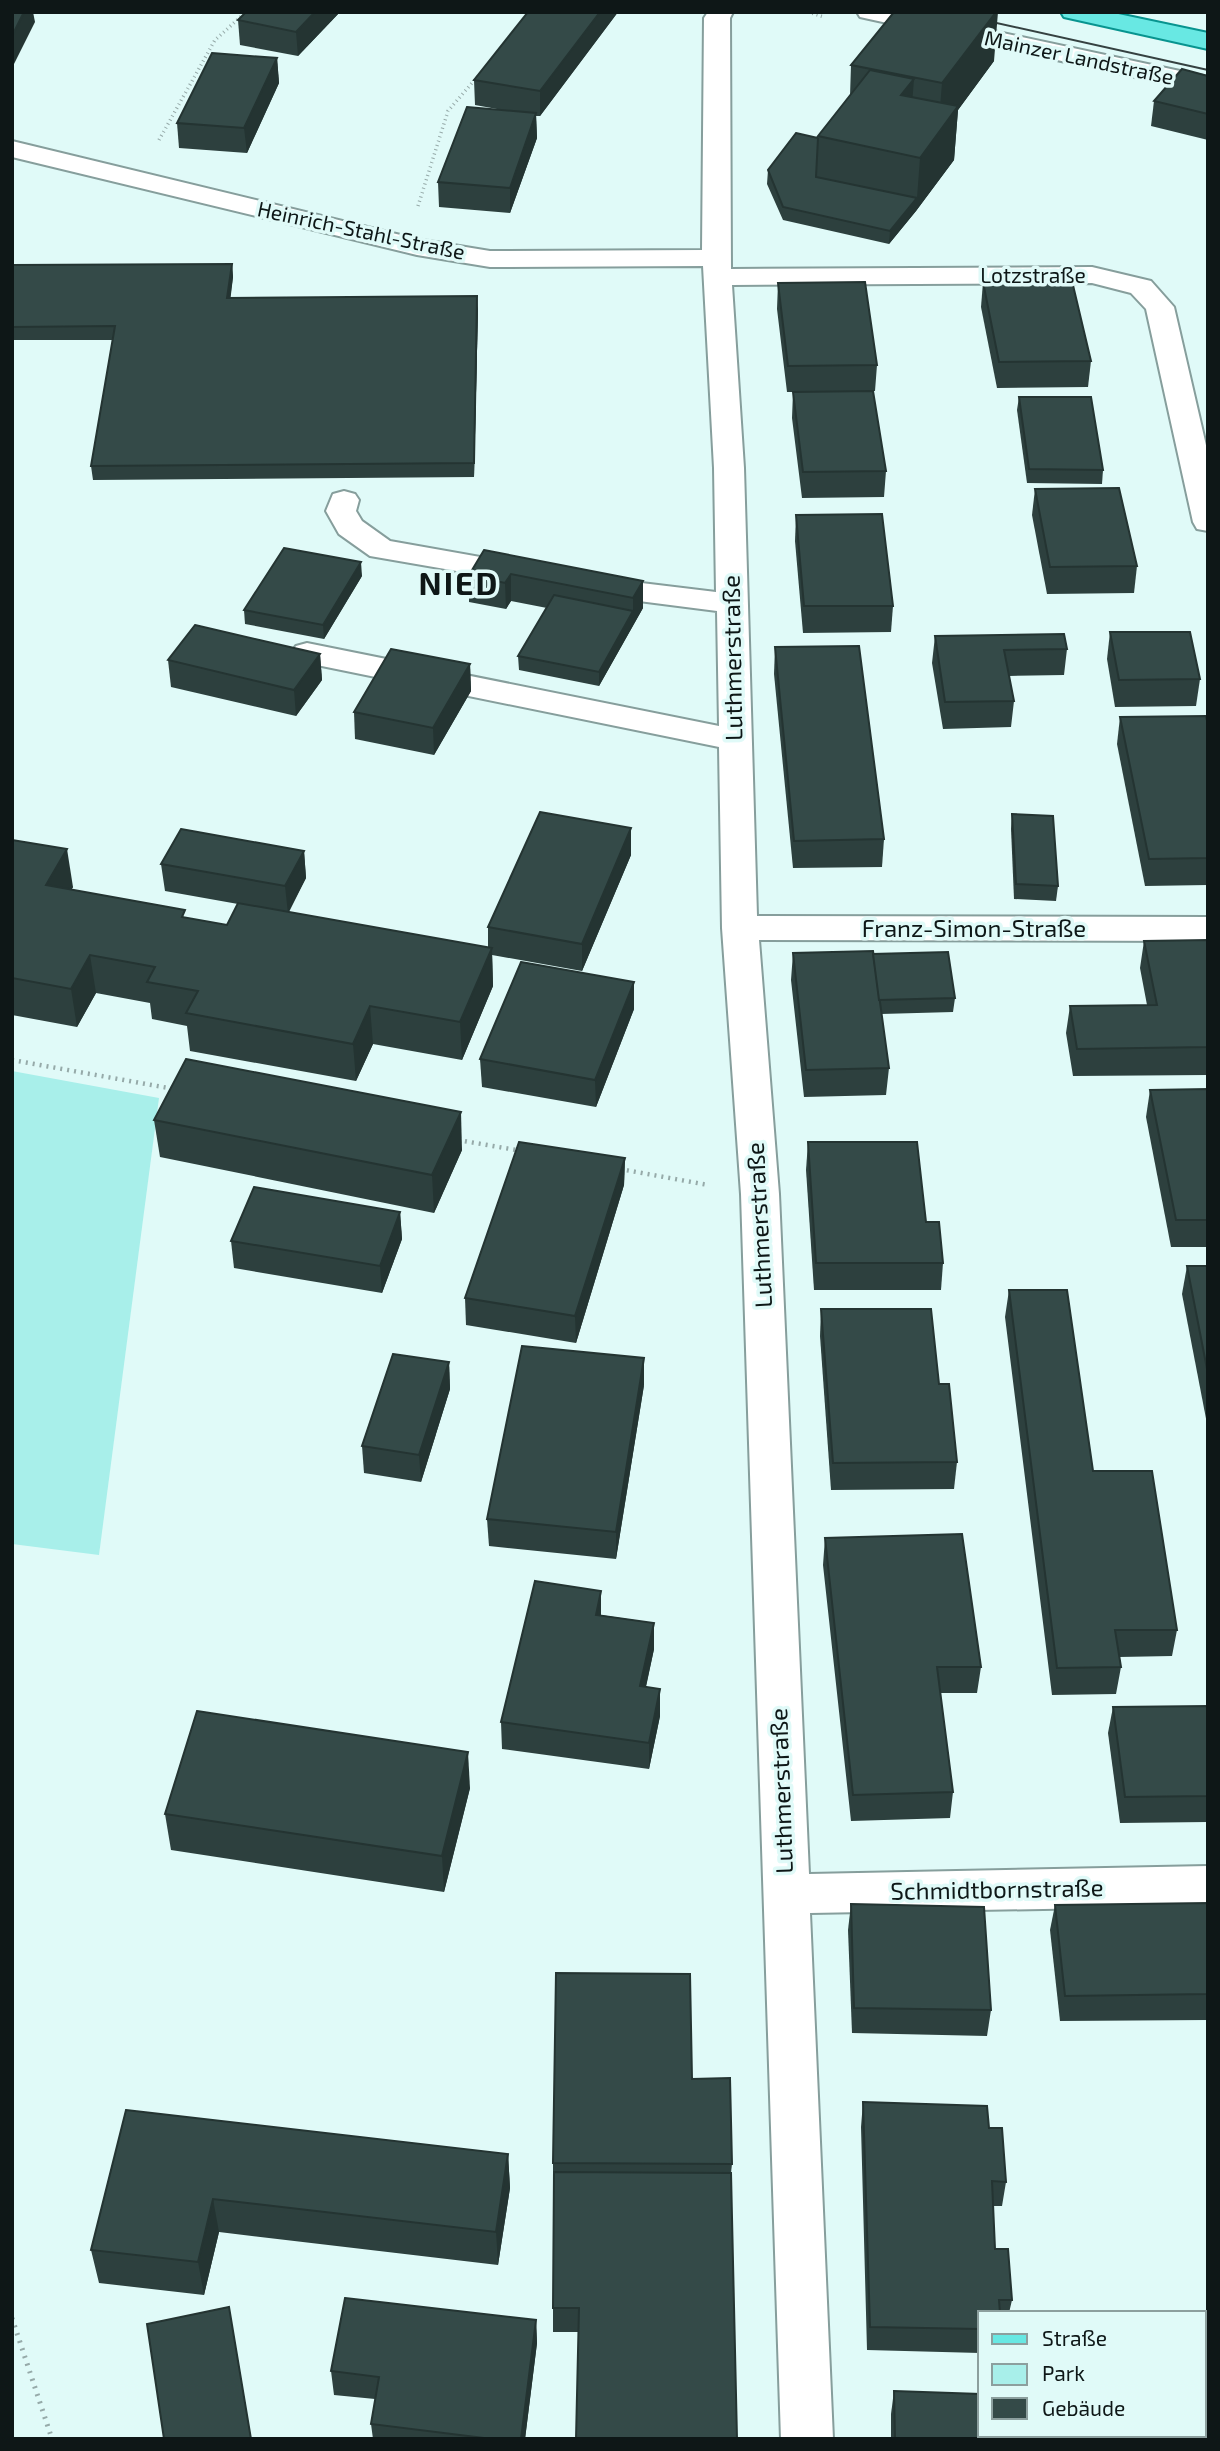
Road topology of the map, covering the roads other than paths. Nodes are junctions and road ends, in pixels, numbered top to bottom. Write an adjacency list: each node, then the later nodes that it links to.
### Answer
1 (721, 12): 7 (street, Luthmerstraße)
2 (869, 12): 5 (street, Mainzer Landstraße)
3 (1080, 13): 4 (main road, Mainzer Landstraße)
4 (1208, 41)
5 (1208, 85)
6 (12, 149): 7 (street, Heinrich-Stahl-Straße)
7 (717, 267): 9 (street, Lotzstraße); 10 (street, Luthmerstraße)
8 (344, 500): 10 (street)
9 (1208, 522)
10 (732, 604): 12 (street, Luthmerstraße)
11 (307, 653): 12 (street)
12 (735, 740): 13 (street, Luthmerstraße)
13 (740, 929): 14 (street, Franz-Simon-Straße); 16 (street, Luthmerstraße)
14 (1208, 929)
15 (1208, 1886): 16 (street, Schmidtbornstraße)
16 (786, 1894): 17 (street, Luthmerstraße)
17 (807, 2439)

